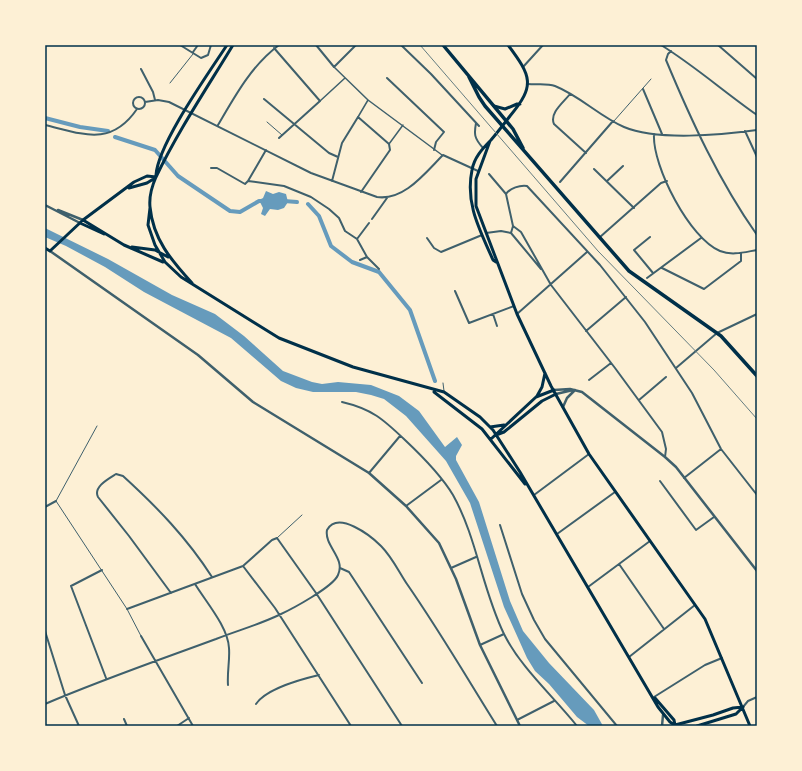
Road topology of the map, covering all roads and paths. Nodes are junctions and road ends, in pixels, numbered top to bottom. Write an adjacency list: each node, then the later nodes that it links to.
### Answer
1 (180, 45): 17 (street)
2 (198, 45): 17 (street)
3 (211, 45): 17 (street)
4 (227, 45): 38 (main road)
5 (233, 45): 39 (main road)
6 (279, 45): 15 (street)
7 (316, 45): 18 (street)
8 (356, 45): 18 (street)
9 (401, 45): 46 (street)
10 (443, 45): 21 (main road)
11 (508, 45): 19 (main road)
12 (543, 45): 19 (street)
13 (661, 45): 16 (street)
14 (718, 45): 24 (street)
15 (274, 48): 32 (street); 48 (street)
16 (671, 51): 40 (street); 57 (street)
17 (193, 53): 26 (lane)
18 (334, 67): 22 (street)
19 (523, 67): 27 (main road)
20 (141, 69): 31 (street)
21 (469, 77): 36 (main road); 51 (main road)
22 (345, 78): 32 (street); 33 (street)
23 (387, 78): 63 (street)
24 (757, 79)
25 (651, 80): 28 (lane)
26 (170, 83)
27 (528, 84): 29 (street); 35 (main road)
28 (642, 89): 43 (lane); 55 (street)
29 (570, 94): 43 (street); 65 (street)
30 (264, 98): 45 (street)
31 (155, 100): 34 (street); 38 (street)
32 (320, 100): 45 (street)
33 (368, 100): 41 (street); 49 (street)
34 (145, 102): 37 (street); 37 (street)
35 (520, 104): 36 (main road); 42 (main road)
36 (493, 105): 42 (main road)
37 (137, 108): 47 (street)
38 (186, 110): 39 (street); 75 (main road)
39 (192, 113): 48 (street); 75 (main road)
40 (757, 114)
41 (358, 117): 60 (street); 67 (street)
42 (506, 121): 51 (main road); 64 (main road)
43 (613, 121): 54 (street); 65 (street)
44 (267, 122): 56 (lane)
45 (295, 123): 56 (street); 67 (street)
46 (476, 123): 50 (street); 61 (street)
47 (45, 125)
48 (218, 125): 62 (street)
49 (402, 125): 60 (street); 63 (street)
50 (479, 126)
51 (501, 127): 59 (main road); 64 (main road)
52 (757, 130): 53 (street)
53 (745, 131): 57 (street); 68 (street)
54 (654, 133): 55 (street); 76 (street)
55 (662, 134): 57 (street)
56 (282, 135): 58 (street)
57 (701, 135): 97 (street)
58 (279, 138)
59 (490, 141): 61 (main road); 73 (main road)
60 (389, 144): 82 (street)
61 (483, 148): 71 (main road)
62 (266, 150): 77 (street); 78 (street)
63 (434, 150): 66 (street)
64 (524, 150): 98 (main road)
65 (586, 153): 80 (street)
66 (443, 155): 71 (street); 84 (street)
67 (338, 157): 78 (street)
68 (757, 157)
69 (623, 166): 79 (street)
70 (211, 168): 77 (street)
71 (472, 168): 73 (street); 96 (main road)
72 (594, 169): 79 (street)
73 (478, 171): 96 (main road)
74 (489, 174): 83 (street)
75 (156, 177): 81 (main road); 81 (main road); 86 (main road)
76 (666, 180): 87 (street); 101 (street)
77 (248, 181): 102 (street)
78 (332, 181): 82 (street)
79 (607, 181): 87 (street)
80 (560, 182)
81 (128, 188): 90 (main road)
82 (361, 192): 84 (street)
83 (506, 194): 93 (street); 108 (street)
84 (387, 198): 89 (street)
85 (45, 205): 88 (street)
86 (150, 208): 107 (main road); 111 (main road)
87 (634, 208): 98 (street)
88 (56, 210): 90 (street); 91 (street)
89 (372, 219)
90 (83, 220): 91 (main road); 95 (main road)
91 (80, 223): 95 (main road); 106 (main road)
92 (369, 223): 102 (street)
93 (513, 226): 94 (street); 117 (street)
94 (511, 233): 96 (street); 117 (street)
95 (105, 234): 103 (main road)
96 (484, 234): 100 (street); 123 (main road)
97 (757, 235)
98 (600, 237): 129 (main road)
99 (650, 237): 116 (street)
100 (427, 238)
101 (701, 238): 109 (street); 114 (street)
102 (357, 239): 110 (street)
103 (130, 247): 107 (main road); 113 (main road)
104 (45, 248): 106 (main road)
105 (757, 250): 109 (street)
106 (50, 251): 155 (street)
107 (158, 251): 111 (main road); 113 (main road)
108 (588, 252): 120 (street); 122 (street)
109 (741, 253): 114 (street)
110 (367, 257): 112 (street); 115 (street)
111 (170, 259): 119 (main road)
112 (360, 260)
113 (165, 262): 119 (main road)
114 (662, 268): 116 (street)
115 (379, 269)
116 (653, 273): 118 (street)
117 (544, 274): 120 (street)
118 (647, 278)
119 (193, 284): 139 (main road)
120 (551, 285): 125 (street); 128 (street)
121 (454, 291): 124 (street)
122 (626, 297): 128 (street); 131 (street)
123 (514, 306): 124 (street); 125 (main road)
124 (493, 314): 127 (street)
125 (517, 314): 132 (main road)
126 (757, 314): 129 (street)
127 (497, 326)
128 (586, 331): 130 (street)
129 (717, 333): 131 (street); 133 (main road)
130 (611, 362): 135 (street); 143 (street)
131 (676, 368): 152 (street)
132 (545, 372): 137 (main road); 142 (main road)
133 (757, 376)
134 (666, 377): 143 (street)
135 (589, 380)
136 (443, 384): 140 (lane)
137 (554, 390): 138 (street); 141 (main road); 142 (main road)
138 (575, 390): 141 (street); 145 (street); 154 (street)
139 (433, 391): 140 (main road); 151 (main road)
140 (444, 392): 148 (main road)
141 (556, 394): 145 (main road); 149 (main road)
142 (536, 397): 146 (main road)
143 (639, 400): 154 (street)
144 (342, 402): 150 (street)
145 (563, 407): 153 (main road)
146 (505, 425): 148 (main road); 149 (main road)
147 (97, 426): 163 (lane)
148 (490, 427): 149 (main road)
149 (496, 435): 151 (main road); 159 (main road)
150 (400, 436): 155 (street); 157 (street)
151 (491, 439): 159 (main road)
152 (721, 449): 156 (street); 161 (street)
153 (589, 454): 160 (main road); 162 (street)
154 (665, 456): 156 (street)
155 (369, 472): 164 (street)
156 (684, 478): 167 (street)
157 (441, 480): 164 (street); 172 (street)
158 (660, 481): 167 (street)
159 (528, 488): 162 (main road)
160 (616, 491): 169 (street); 171 (main road)
161 (757, 495)
162 (533, 496): 169 (main road)
163 (56, 501): 165 (street); 177 (lane)
164 (406, 506): 176 (street)
165 (45, 507)
166 (302, 515): 170 (lane)
167 (715, 516): 178 (street)
168 (500, 525): 221 (street)
169 (557, 534): 181 (main road)
170 (277, 538): 174 (street); 183 (street)
171 (651, 540): 173 (street); 184 (main road)
172 (476, 558): 176 (street); 190 (street)
173 (619, 564): 181 (street); 187 (street)
174 (243, 566): 179 (street); 186 (street)
175 (340, 568): 183 (street); 198 (street); 218 (street)
176 (451, 568): 192 (street)
177 (102, 570): 185 (lane); 197 (street)
178 (757, 571)
179 (212, 577): 180 (street); 182 (street)
180 (195, 584): 182 (street); 189 (street)
181 (588, 587): 193 (main road)
182 (171, 593): 185 (street)
183 (316, 593): 186 (street); 217 (street)
184 (696, 605): 187 (street); 194 (main road)
185 (127, 609): 191 (lane)
186 (279, 615): 189 (street); 196 (street)
187 (664, 629): 193 (street)
188 (45, 631): 200 (street)
189 (227, 634): 195 (street); 199 (street)
190 (504, 634): 192 (street); 203 (street)
191 (141, 636): 195 (street)
192 (480, 645): 210 (street)
193 (629, 657): 201 (main road)
194 (723, 658): 201 (street); 206 (main road)
195 (156, 661): 197 (street); 208 (street)
196 (319, 674): 205 (street); 216 (street)
197 (106, 678): 200 (street)
198 (422, 683)
199 (228, 685)
200 (66, 695): 204 (street); 212 (street)
201 (654, 697): 207 (main road); 211 (main road)
202 (757, 697): 206 (street)
203 (554, 701): 210 (street); 220 (street)
204 (45, 704)
205 (256, 704)
206 (743, 707): 211 (main road); 224 (main road); 225 (main road)
207 (663, 714): 211 (main road); 222 (street)
208 (189, 718): 214 (street); 215 (street)
209 (124, 719): 213 (street)
210 (517, 720): 219 (street)
211 (676, 725): 223 (street)
212 (79, 726)
213 (126, 726)
214 (177, 726)
215 (193, 726)
216 (351, 726)
217 (402, 726)
218 (497, 726)
219 (520, 726)
220 (577, 726)
221 (617, 726)
222 (662, 726)
223 (671, 726)
224 (697, 726)
225 (750, 726)

